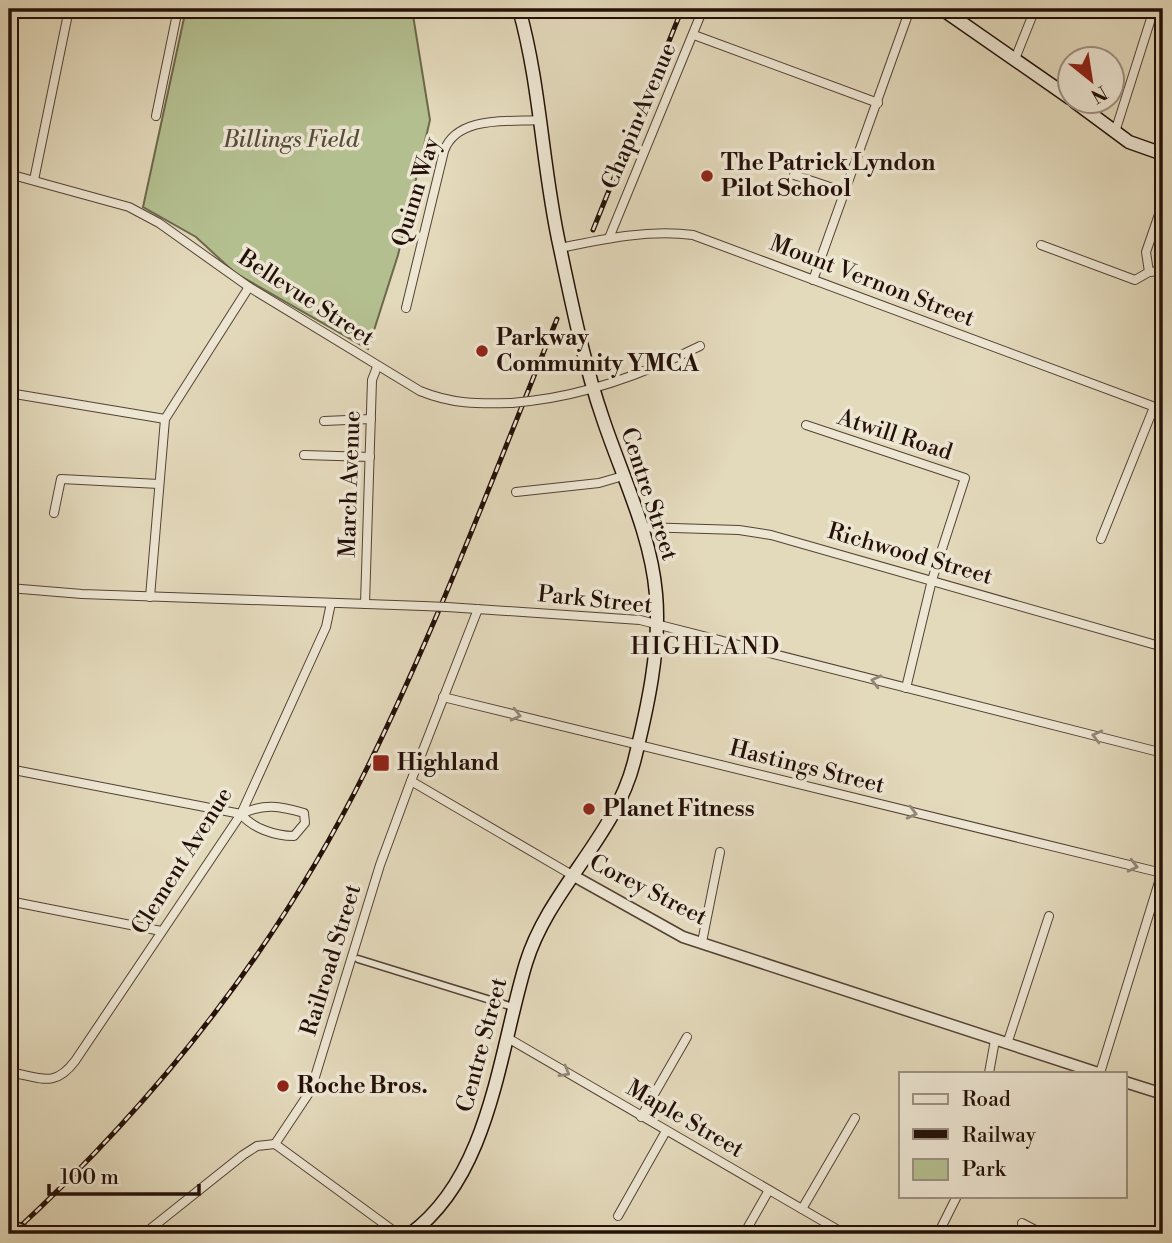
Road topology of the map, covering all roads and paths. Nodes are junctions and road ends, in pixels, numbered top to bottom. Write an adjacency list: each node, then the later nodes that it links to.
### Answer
1 (69, 9): 20 (street)
2 (178, 9): 13 (street)
3 (519, 9): 15 (main road, Centre Street)
4 (703, 9): 9 (street, Chapin Avenue)
5 (910, 9): 12 (street)
6 (942, 9): 10 (main road)
7 (1035, 9): 10 (street)
8 (1154, 9): 16 (street)
9 (694, 35): 12 (street); 23 (street, Chapin Avenue)
10 (1015, 59): 11 (main road)
11 (1056, 88)
12 (878, 103): 21 (street)
13 (156, 116)
14 (1094, 116): 16 (main road)
15 (541, 120): 25 (main road, Centre Street); 30 (street, Quinn Way)
16 (1115, 132): 17 (main road)
17 (1163, 154)
18 (9, 174): 20 (street, Bellevue Street)
19 (794, 175): 21 (street)
20 (34, 180): 29 (street, Bellevue Street)
21 (845, 192): 28 (street)
22 (1163, 203): 27 (street)
23 (609, 238): 25 (street, Mount Vernon Street); 28 (street, Mount Vernon Street)
24 (1041, 245): 27 (street)
25 (559, 247): 33 (main road, Centre Street)
26 (1163, 271): 27 (street)
27 (1149, 272)
28 (813, 280): 35 (street, Mount Vernon Street)
29 (249, 287): 32 (street, Bellevue Street); 36 (street)
30 (406, 308)
31 (700, 346): 33 (street, Bellevue Street)
32 (377, 367): 33 (street, Bellevue Street, bridge); 37 (street, March Avenue)
33 (593, 389): 42 (main road, Centre Street)
34 (9, 393): 36 (street)
35 (1159, 409): 47 (street)
36 (165, 419): 43 (street)
37 (371, 419): 38 (street); 41 (street, March Avenue)
38 (324, 421)
39 (806, 425): 48 (street, Atwill Road)
40 (304, 455): 41 (street)
41 (370, 457): 52 (street, March Avenue)
42 (623, 476): 44 (street); 46 (main road, Centre Street)
43 (159, 484): 45 (street); 50 (street)
44 (516, 492)
45 (54, 513)
46 (641, 527): 48 (street, Richwood Street); 54 (main road, Centre Street)
47 (1101, 539)
48 (932, 580): 55 (street, Richwood Street); 56 (street, Atwill Road)
49 (9, 588): 50 (street, Park Street)
50 (150, 597): 51 (street, Park Street)
51 (331, 603): 52 (street, Park Street); 62 (street, Clement Avenue)
52 (365, 604): 53 (street, Park Street, bridge)
53 (478, 608): 54 (street, Park Street); 57 (street)
54 (657, 625): 56 (street, Park Street, one-way to 54); 58 (main road, Centre Street)
55 (1163, 647)
56 (905, 688): 59 (street, Park Street, one-way to 56)
57 (443, 697): 58 (street, Hastings Street, one-way to 58); 61 (street)
58 (638, 744): 64 (street, Hastings Street, one-way to 64); 65 (main road, Centre Street)
59 (1163, 753)
60 (9, 769): 62 (street)
61 (411, 781): 65 (street, Corey Street); 87 (street, Railroad Street)
62 (240, 814): 62 (street); 70 (street, Clement Avenue)
63 (720, 852): 71 (street)
64 (1163, 871): 67 (street)
65 (572, 875): 71 (street, Corey Street); 73 (main road, Centre Street)
66 (9, 901): 70 (street)
67 (1153, 903): 68 (street); 81 (street)
68 (1163, 905)
69 (1049, 916): 77 (street)
70 (161, 931): 78 (street, Clement Avenue)
71 (702, 942): 76 (street, Corey Street)
72 (358, 958): 73 (street)
73 (514, 1007): 74 (main road, Centre Street)
74 (506, 1037): 84 (street, Maple Street, one-way to 84); 97 (main road, Centre Street)
75 (687, 1037): 84 (street)
76 (995, 1040): 77 (street, Corey Street); 79 (street)
77 (1007, 1044): 80 (street, Corey Street)
78 (9, 1072)
79 (989, 1072)
80 (1096, 1072)
81 (1099, 1072)
82 (1126, 1082): 83 (street)
83 (1163, 1094)
84 (641, 1117): 86 (street, Maple Street)
85 (855, 1118): 90 (street)
86 (666, 1131): 88 (street, Maple Street); 91 (street)
87 (275, 1144): 95 (street); 96 (street)
88 (769, 1190): 90 (street, Maple Street); 98 (street)
89 (956, 1198): 100 (street)
90 (802, 1209): 99 (street, Maple Street)
91 (618, 1216)
92 (1023, 1223): 101 (street)
93 (10, 1226): 94 (main road, bridge)
94 (27, 1233)
95 (144, 1234)
96 (398, 1234)
97 (410, 1234)
98 (744, 1234)
99 (845, 1234)
100 (938, 1234)
101 (1043, 1234)

